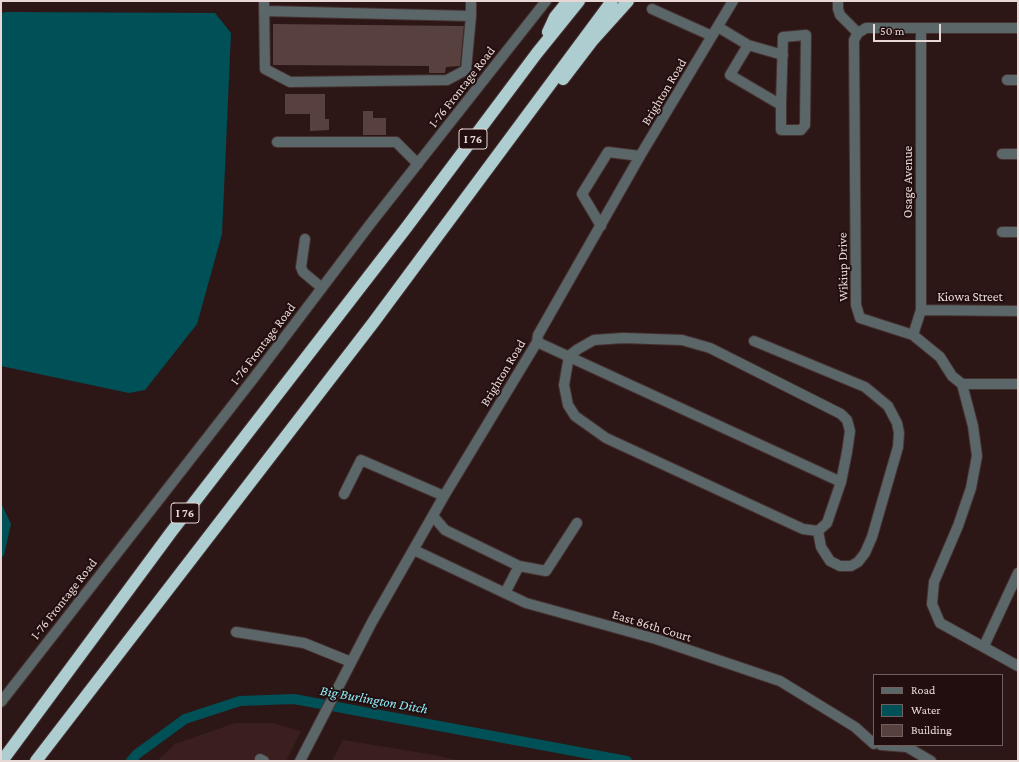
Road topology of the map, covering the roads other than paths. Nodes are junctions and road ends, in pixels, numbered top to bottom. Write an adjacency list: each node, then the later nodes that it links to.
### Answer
1 (471, 1): 11 (street)
2 (546, 1): 28 (street, I-76 Frontage Road)
3 (568, 1): 18 (highway)
4 (579, 1): 18 (highway, I 76)
5 (612, 1): 22 (highway, I 76)
6 (628, 1): 22 (highway)
7 (733, 1): 12 (street, Brighton Road)
8 (838, 1): 15 (street)
9 (264, 6): 11 (street); 11 (street)
10 (652, 9): 16 (street)
11 (471, 16)
12 (718, 27): 16 (street, Brighton Road); 17 (street)
13 (921, 28): 14 (street); 15 (street); 34 (street, Osage Avenue)
14 (1018, 28)
15 (858, 33): 36 (street, Wikiup Drive)
16 (712, 36): 27 (street, Brighton Road)
17 (748, 45): 19 (street); 23 (street)
18 (537, 53): 59 (highway, I 76)
19 (783, 55): 23 (street); 23 (street)
20 (1007, 80): 21 (street)
21 (1018, 80)
22 (535, 104): 60 (highway, I 76)
23 (781, 105)
24 (277, 142): 28 (street)
25 (1002, 154): 26 (street)
26 (1018, 154)
27 (640, 156): 29 (street, Brighton Road); 29 (street)
28 (418, 164): 33 (street, I-76 Frontage Road)
29 (601, 226): 38 (street, Brighton Road)
30 (1002, 232): 31 (street)
31 (1018, 232)
32 (304, 239): 33 (street)
33 (322, 288): 56 (street, I-76 Frontage Road)
34 (921, 310): 35 (street, Kiowa Street); 36 (street, Osage Avenue)
35 (1018, 311)
36 (912, 335): 40 (street, Wikiup Drive)
37 (754, 341): 47 (street)
38 (537, 342): 39 (street); 44 (street, Brighton Road)
39 (569, 356): 42 (street); 42 (street); 47 (street)
40 (962, 384): 41 (street); 53 (street, Wikiup Drive)
41 (1018, 384)
42 (841, 482): 47 (street)
43 (344, 494): 44 (street)
44 (444, 496): 45 (street, Brighton Road)
45 (433, 516): 48 (street, Brighton Road); 49 (street)
46 (577, 523): 49 (street)
47 (818, 531)
48 (414, 550): 51 (street, East 86th Court); 54 (street, Brighton Road)
49 (519, 566): 51 (street)
50 (1018, 573): 53 (street)
51 (505, 594): 57 (street, East 86th Court)
52 (236, 632): 54 (street)
53 (984, 646): 55 (street, Wikiup Drive)
54 (352, 662): 61 (street, Brighton Road)
55 (1018, 666)
56 (1, 702)
57 (873, 742)
58 (892, 746): 62 (street)
59 (4, 757)
60 (36, 761)
61 (300, 761)
62 (931, 761)

